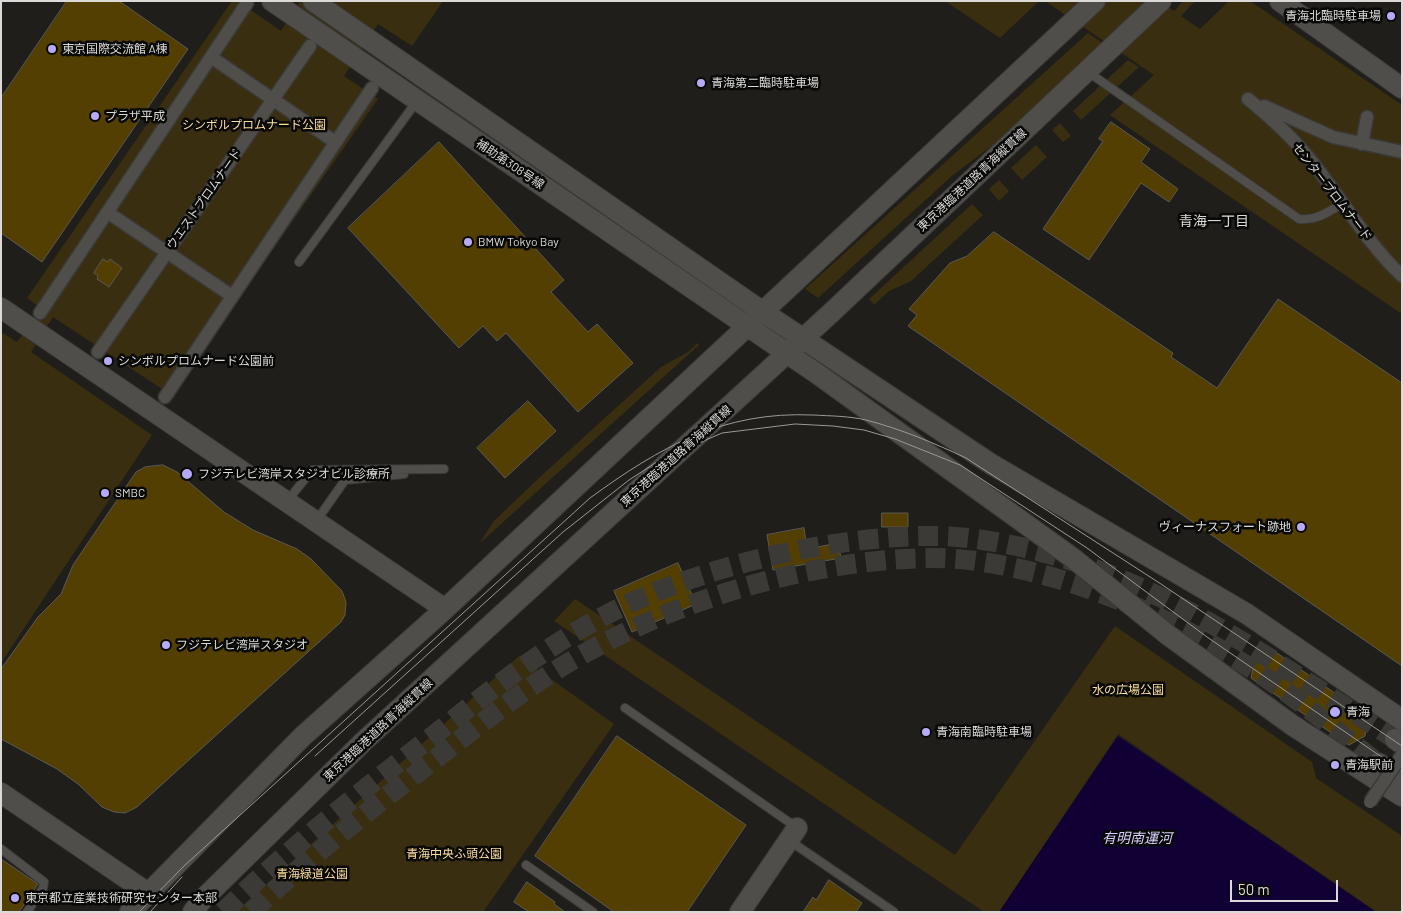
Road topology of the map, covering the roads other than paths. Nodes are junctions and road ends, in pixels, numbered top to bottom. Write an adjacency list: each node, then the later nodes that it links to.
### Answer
1 (272, 1): 15 (street, 補助第308号線)
2 (313, 1): 27 (street, 補助第308号線)
3 (1095, 1): 27 (street)
4 (1161, 1): 10 (street, 東京港臨港道路青海縦貫線)
5 (1280, 1): 13 (street)
6 (1302, 1): 11 (street)
7 (247, 3): 9 (street)
8 (310, 46): 14 (street, ウエストプロムナード)
9 (211, 57): 14 (street); 21 (street)
10 (1087, 72): 20 (lane); 30 (street, 東京港臨港道路青海縦貫線)
11 (1402, 72)
12 (372, 88): 17 (street)
13 (1402, 88)
14 (273, 100): 17 (street); 22 (street, ウエストプロムナード)
15 (417, 101): 23 (lane); 29 (street, 補助第308号線)
16 (1367, 117): 18 (street)
17 (335, 142): 25 (street)
18 (1362, 144): 19 (street, センタープロムナード); 20 (street, センタープロムナード)
19 (1402, 152)
20 (1343, 203): 24 (street, センタープロムナード)
21 (108, 212): 22 (street); 28 (street)
22 (168, 252): 25 (street); 31 (street, ウエストプロムナード)
23 (298, 262)
24 (1402, 276)
25 (232, 296): 33 (street)
26 (1, 308): 34 (street)
27 (763, 312): 29 (street); 30 (street, 補助第308号線)
28 (40, 313)
29 (747, 327): 32 (street, 補助第308号線); 36 (street)
30 (803, 338): 32 (street, 東京港臨港道路青海縦貫線); 38 (street, 補助第308号線)
31 (98, 352)
32 (787, 354): 43 (street, 補助第308号線); 49 (street, 東京港臨港道路青海縦貫線)
33 (165, 397)
34 (287, 501): 35 (street); 35 (lane)
35 (316, 521): 36 (street)
36 (445, 609): 48 (street)
37 (625, 708): 45 (lane)
38 (1402, 720)
39 (1397, 746): 44 (street, bridge)
40 (1378, 763): 41 (street)
41 (1402, 779)
42 (1, 793): 48 (street)
43 (1402, 796)
44 (1370, 802)
45 (793, 834): 53 (street); 54 (lane)
46 (1, 849): 50 (lane)
47 (526, 865): 52 (lane)
48 (148, 893): 51 (street)
49 (195, 908)
50 (27, 912)
51 (130, 912)
52 (593, 912)
53 (740, 912)
54 (894, 912)

